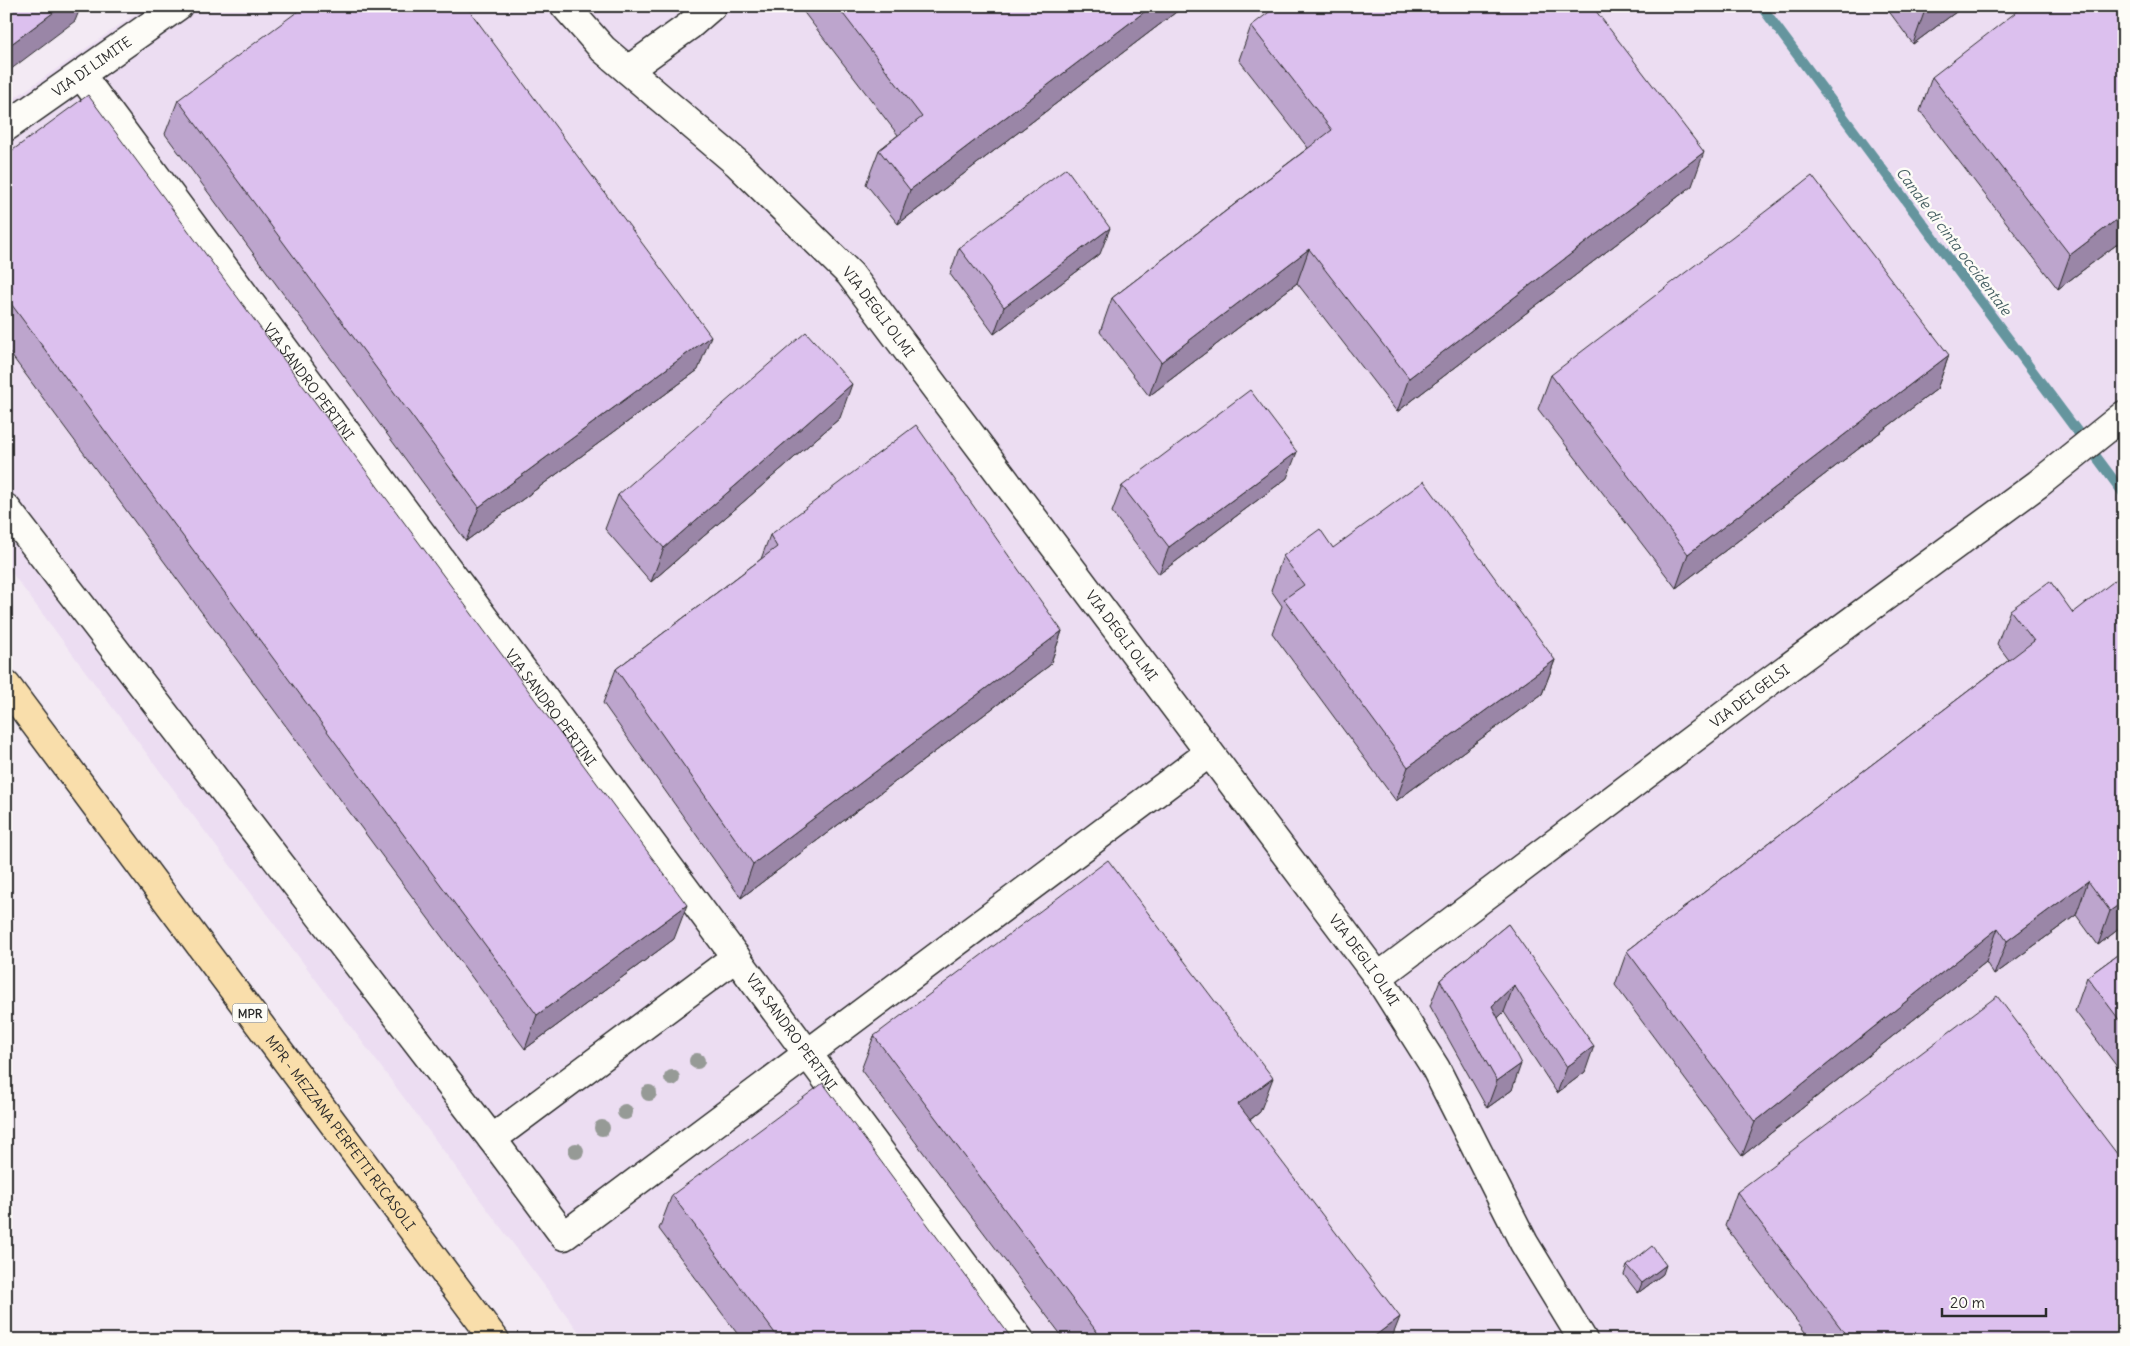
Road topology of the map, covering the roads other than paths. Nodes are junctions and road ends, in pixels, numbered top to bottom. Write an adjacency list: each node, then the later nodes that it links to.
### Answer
1 (178, 6): 5 (street, VIA DI LIMITE)
2 (565, 6): 4 (street, VIA DEGLI OLMI)
3 (712, 6): 4 (street)
4 (628, 70): 10 (street, VIA DEGLI OLMI)
5 (81, 75): 6 (street, VIA DI LIMITE); 11 (street, VIA SANDRO PERTINI)
6 (6, 127)
7 (2122, 417): 12 (street, VIA DEI GELSI)
8 (6, 508): 14 (street)
9 (6, 685): 15 (main road, MPR - MEZZANA PERFETTI RICASOLI / MPR)
10 (1209, 752): 12 (street, VIA DEGLI OLMI); 13 (street)
11 (736, 957): 13 (street, VIA SANDRO PERTINI); 14 (street)
12 (1378, 978): 17 (street, VIA DEGLI OLMI)
13 (808, 1054): 14 (street); 16 (street, VIA SANDRO PERTINI)
14 (492, 1139)
15 (495, 1340)
16 (1020, 1340)
17 (1582, 1340)

